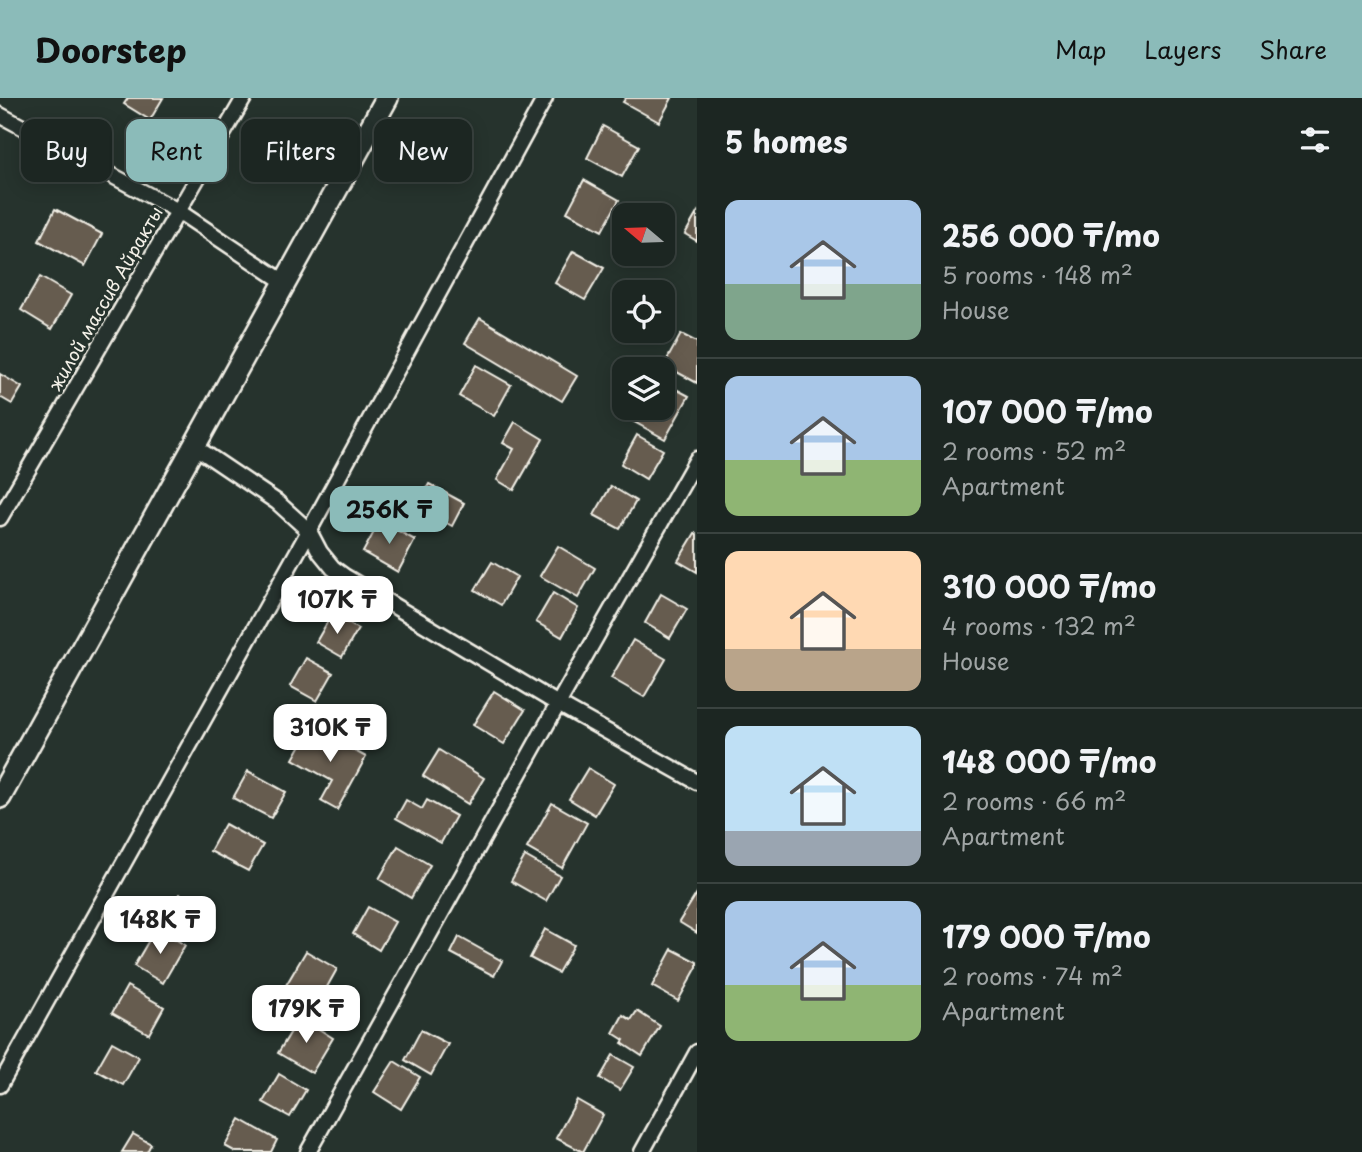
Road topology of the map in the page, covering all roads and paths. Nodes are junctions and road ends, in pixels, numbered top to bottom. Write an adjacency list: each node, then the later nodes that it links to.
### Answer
1 (244, 98): 5 (street, жилой массив Айракты)
2 (387, 98): 6 (main road)
3 (545, 98): 10 (street)
4 (0, 115): 5 (street)
5 (178, 211): 6 (street); 9 (street, жилой массив Айракты)
6 (284, 282): 7 (main road)
7 (194, 446): 10 (street); 13 (main road)
8 (697, 459): 11 (street)
9 (0, 518)
10 (309, 531): 11 (street); 15 (street)
11 (558, 704): 12 (street); 16 (street)
12 (697, 782)
13 (0, 797)
14 (697, 1052): 17 (street)
15 (0, 1085)
16 (308, 1152)
17 (642, 1152)

